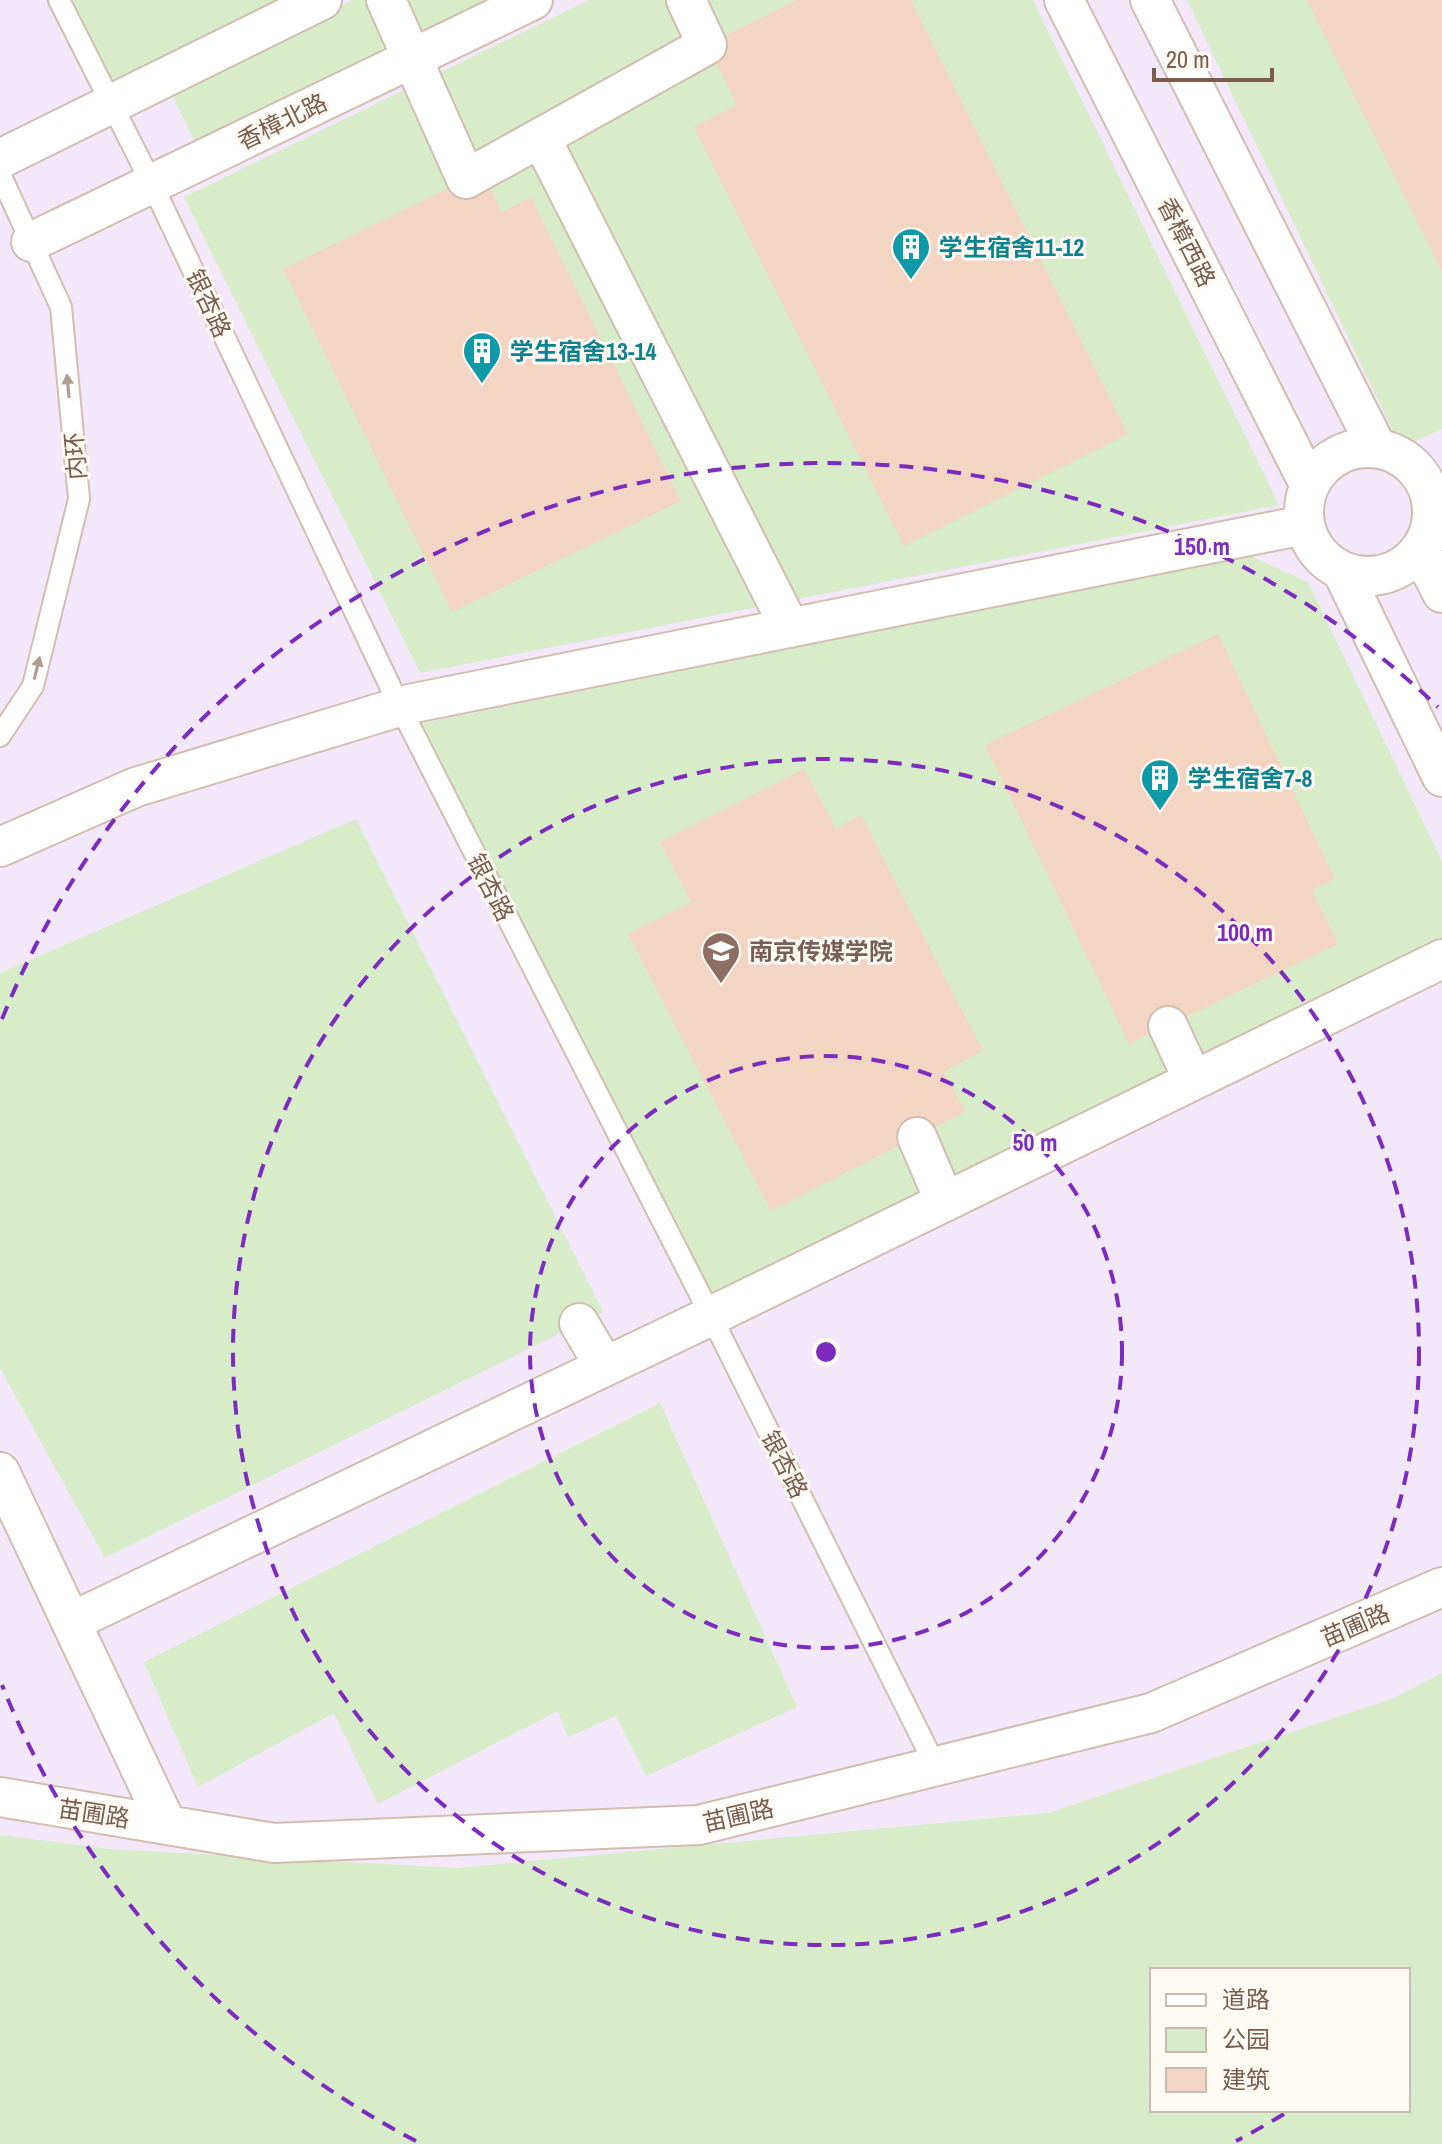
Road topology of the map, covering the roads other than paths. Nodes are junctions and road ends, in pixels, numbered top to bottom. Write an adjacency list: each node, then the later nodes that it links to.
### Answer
1 (59, 0): 9 (lane, 银杏路)
2 (322, 0): 9 (street)
3 (386, 0): 8 (street)
4 (533, 0): 8 (street, 香樟北路)
5 (686, 0): 10 (street)
6 (1064, 0): 16 (street, 香樟西路)
7 (1150, 0): 15 (street)
8 (413, 58): 10 (street); 13 (street, 香樟北路)
9 (111, 105): 11 (street); 13 (lane, 银杏路)
10 (541, 138): 22 (street)
11 (0, 159)
12 (0, 174): 14 (lane, 内环)
13 (152, 184): 14 (street, 香樟北路); 23 (lane, 银杏路)
14 (31, 242): 24 (lane, 内环, one-way to 14)
15 (1377, 448): 16 (street); 17 (street)
16 (1309, 484): 18 (street)
17 (1435, 484): 19 (street)
18 (1304, 525): 20 (street); 22 (street)
19 (1420, 550): 20 (street); 21 (street)
20 (1342, 571): 25 (street)
21 (1442, 593)
22 (790, 628): 23 (street)
23 (400, 707): 26 (street); 32 (lane, 银杏路)
24 (0, 736)
25 (1442, 777)
26 (0, 847)
27 (1442, 959): 29 (street)
28 (1168, 1026): 29 (street)
29 (1193, 1080): 31 (street)
30 (917, 1137): 31 (street)
31 (945, 1202): 32 (street)
32 (711, 1316): 34 (street); 38 (lane, 银杏路)
33 (579, 1323): 34 (street)
34 (605, 1367): 37 (street)
35 (0, 1472): 37 (street)
36 (1442, 1587): 38 (street, 苗圃路)
37 (71, 1622): 40 (street)
38 (936, 1767): 40 (street, 苗圃路)
39 (0, 1797): 40 (street, 苗圃路)
40 (167, 1825)

